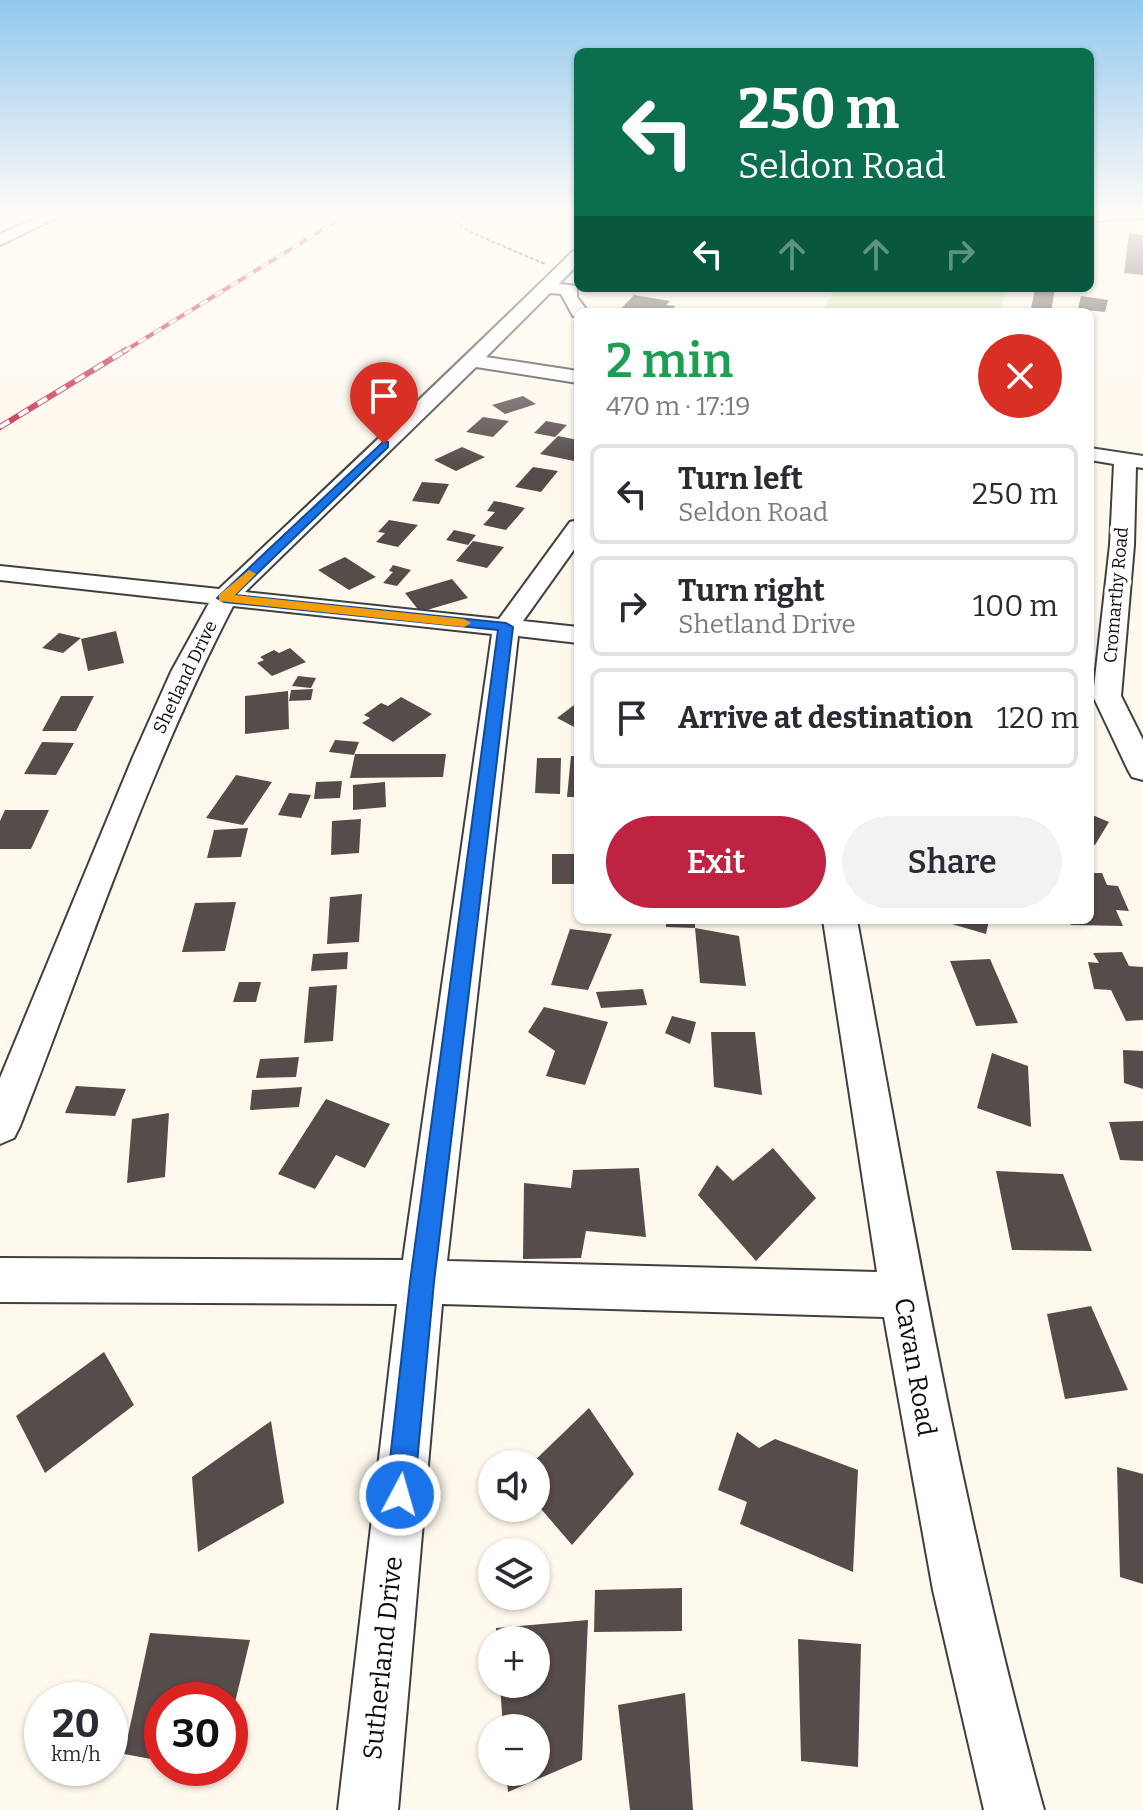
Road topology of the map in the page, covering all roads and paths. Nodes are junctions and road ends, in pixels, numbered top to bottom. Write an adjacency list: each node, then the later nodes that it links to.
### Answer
1 (534, 298): 2 (street, Shetland Drive)
2 (472, 361): 3 (street); 8 (street, Shetland Drive)
3 (574, 376)
4 (1094, 455): 5 (street)
5 (1134, 461): 11 (street, Cromarthy Road)
6 (574, 533): 9 (street, Sutherland Drive)
7 (0, 573): 8 (street)
8 (224, 598): 9 (street); 15 (street, Shetland Drive)
9 (506, 627): 10 (street); 17 (street, Sutherland Drive)
10 (574, 635)
11 (1098, 695): 12 (street); 13 (street)
12 (1143, 708)
13 (1143, 770)
14 (841, 924): 18 (street, Cavan Road)
15 (0, 1126)
16 (0, 1280): 17 (street)
17 (422, 1282): 18 (street); 19 (street, Sutherland Drive)
18 (902, 1295): 20 (street, Cavan Road)
19 (368, 1810)
20 (1014, 1810)

